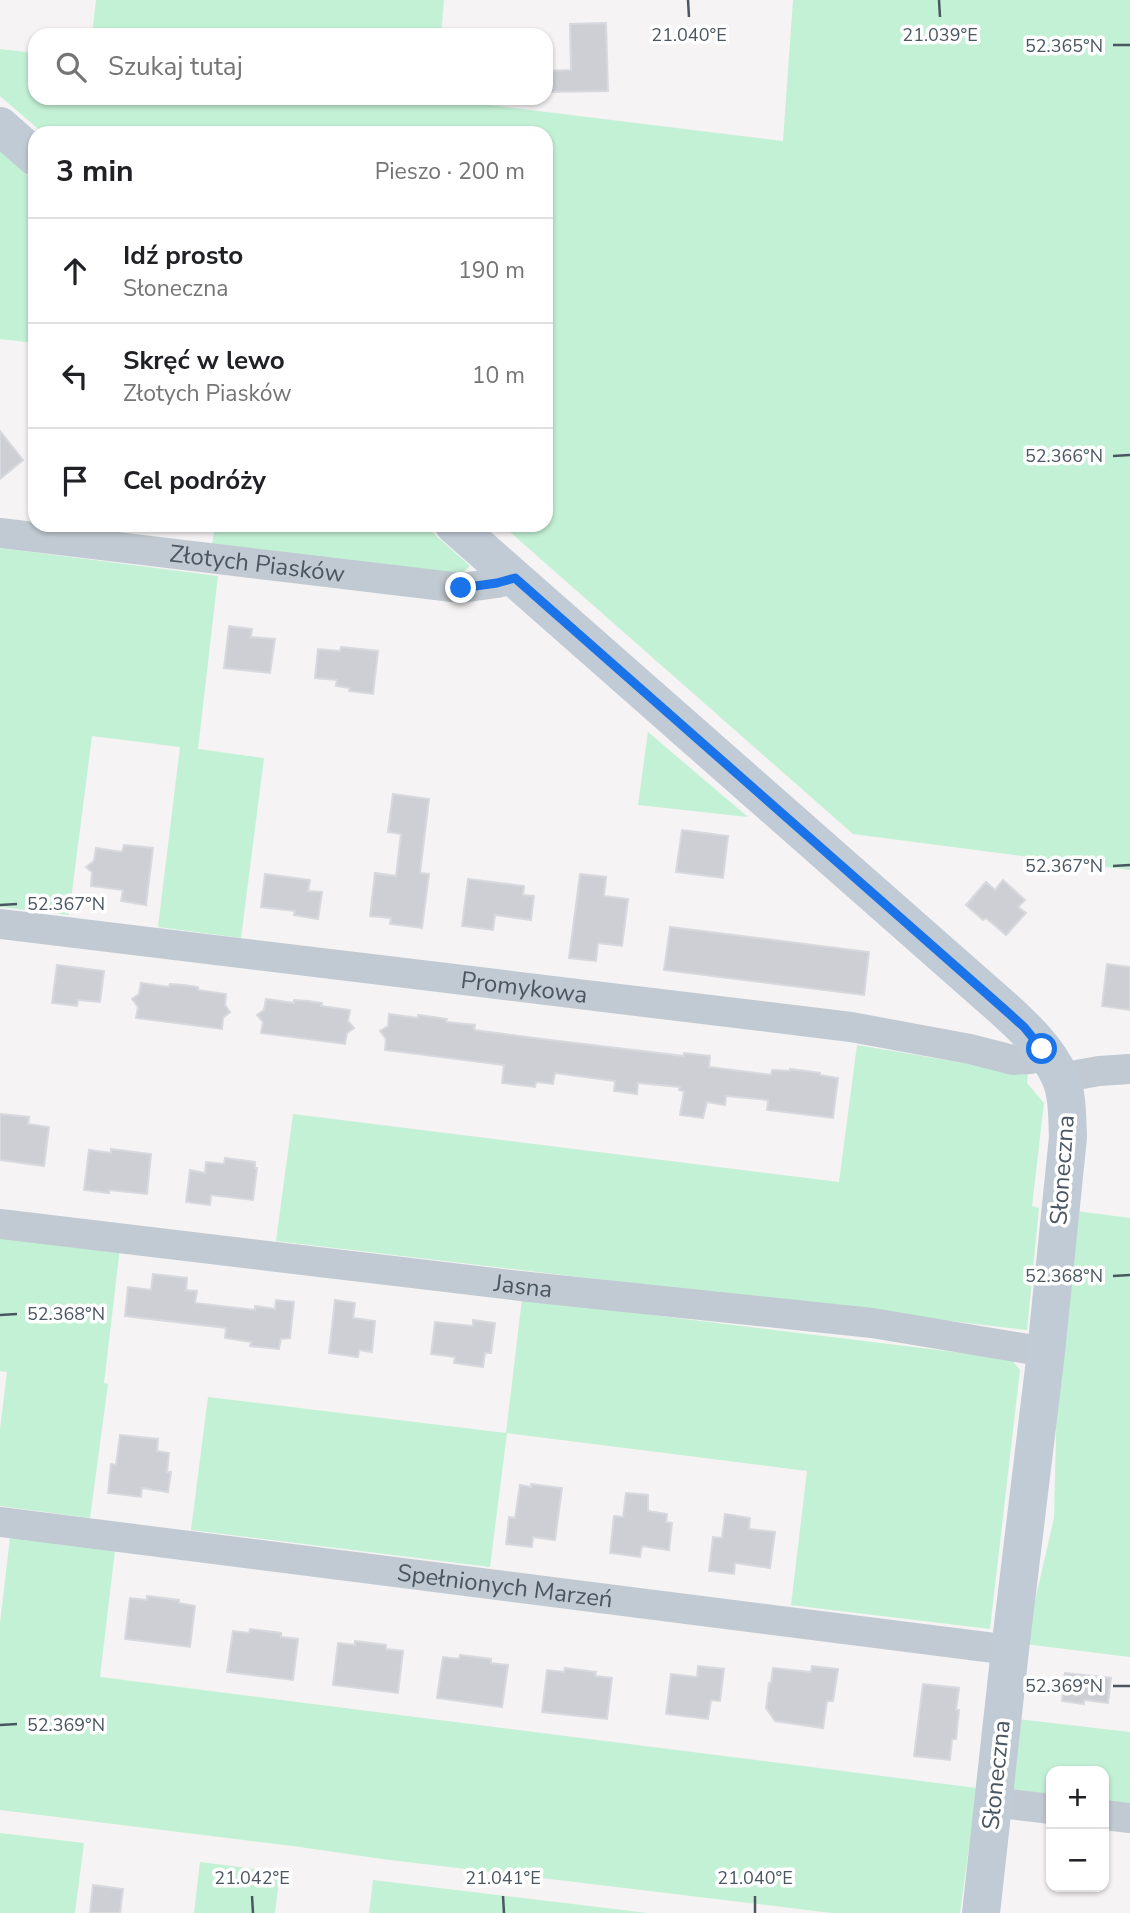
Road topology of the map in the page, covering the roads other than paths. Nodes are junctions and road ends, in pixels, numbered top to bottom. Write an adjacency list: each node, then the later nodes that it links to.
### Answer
1 (0, 126): 2 (street)
2 (28, 151)
3 (462, 532): 5 (street, Słoneczna)
4 (0, 533): 5 (street, Złotych Piasków)
5 (515, 578): 7 (street, Słoneczna)
6 (0, 924): 7 (street, Promykowa)
7 (1054, 1067): 8 (street, Promykowa); 10 (street, Słoneczna)
8 (1130, 1069)
9 (0, 1224): 10 (street, Jasna)
10 (1046, 1352): 12 (street, Słoneczna)
11 (0, 1522): 12 (street, Spełnionych Marzeń)
12 (1010, 1650): 13 (street, Słoneczna)
13 (993, 1802): 14 (street); 17 (street, Słoneczna)
14 (1046, 1807)
15 (1109, 1816): 16 (street)
16 (1130, 1818)
17 (981, 1913)

